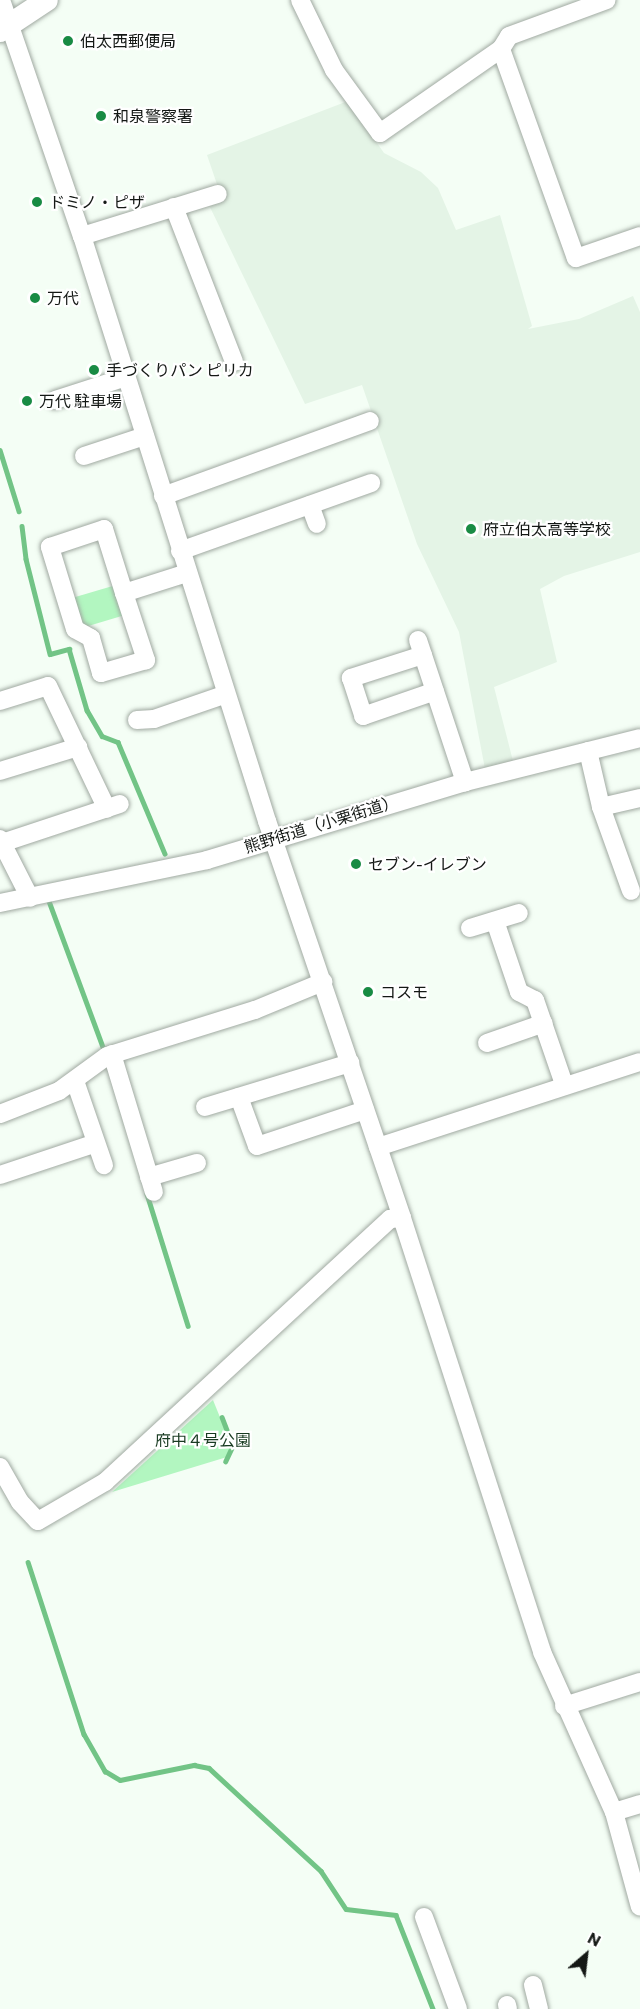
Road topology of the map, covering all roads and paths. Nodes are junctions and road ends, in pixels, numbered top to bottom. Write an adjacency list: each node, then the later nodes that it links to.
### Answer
1 (1, 0): 5 (street)
2 (47, 0): 5 (main road)
3 (300, 0): 6 (street)
4 (607, 0): 6 (street)
5 (5, 28): 9 (street)
6 (501, 49): 10 (street)
7 (218, 194): 8 (street)
8 (174, 207): 9 (street); 11 (street)
9 (82, 236): 12 (street)
10 (640, 236)
11 (236, 352)
12 (126, 377): 13 (street); 15 (street)
13 (55, 400)
14 (370, 421): 18 (street)
15 (145, 436): 16 (street); 18 (street)
16 (84, 456)
17 (371, 483): 19 (street)
18 (163, 496): 21 (street)
19 (310, 505): 20 (street); 21 (street)
20 (317, 524)
21 (180, 551): 22 (street)
22 (187, 573): 23 (street); 24 (street)
23 (124, 593): 23 (street)
24 (226, 694): 27 (street); 35 (street)
25 (0, 701): 29 (street)
26 (443, 701): 26 (street); 32 (street)
27 (137, 720)
28 (640, 738): 30 (street, 熊野街道（小栗街道）)
29 (78, 747): 31 (street); 36 (street)
30 (588, 751): 32 (street, 熊野街道（小栗街道）); 34 (street)
31 (0, 771)
32 (465, 782): 35 (street, 熊野街道（小栗街道）)
33 (640, 798): 34 (street)
34 (601, 807): 37 (street)
35 (273, 837): 38 (street, 熊野街道（小栗街道）); 43 (street)
36 (1, 841): 38 (street)
37 (633, 881)
38 (30, 898): 39 (street, 熊野街道（小栗街道）)
39 (0, 903)
40 (519, 913): 41 (street)
41 (495, 921): 42 (street); 44 (street)
42 (470, 928)
43 (323, 982): 46 (street); 48 (street)
44 (544, 1023): 45 (street); 50 (street)
45 (487, 1042)
46 (112, 1054): 49 (street); 58 (street)
47 (640, 1062): 50 (street)
48 (350, 1063): 51 (street); 53 (street)
49 (75, 1081): 54 (street); 55 (street)
50 (564, 1084): 56 (street)
51 (239, 1097): 52 (street); 53 (street)
52 (205, 1107)
53 (364, 1110): 56 (street)
54 (0, 1114)
55 (96, 1143): 57 (street); 59 (street)
56 (378, 1147): 60 (street)
57 (104, 1165)
58 (190, 1170)
59 (0, 1175)
60 (402, 1218): 61 (street); 63 (street)
61 (0, 1467)
62 (640, 1682): 63 (street)
63 (564, 1706): 65 (street)
64 (640, 1804): 65 (street)
65 (614, 1812): 66 (street)
66 (640, 1907)
67 (432, 1924): 69 (street)
68 (533, 1985): 70 (street)
69 (458, 2009)
70 (539, 2009)

